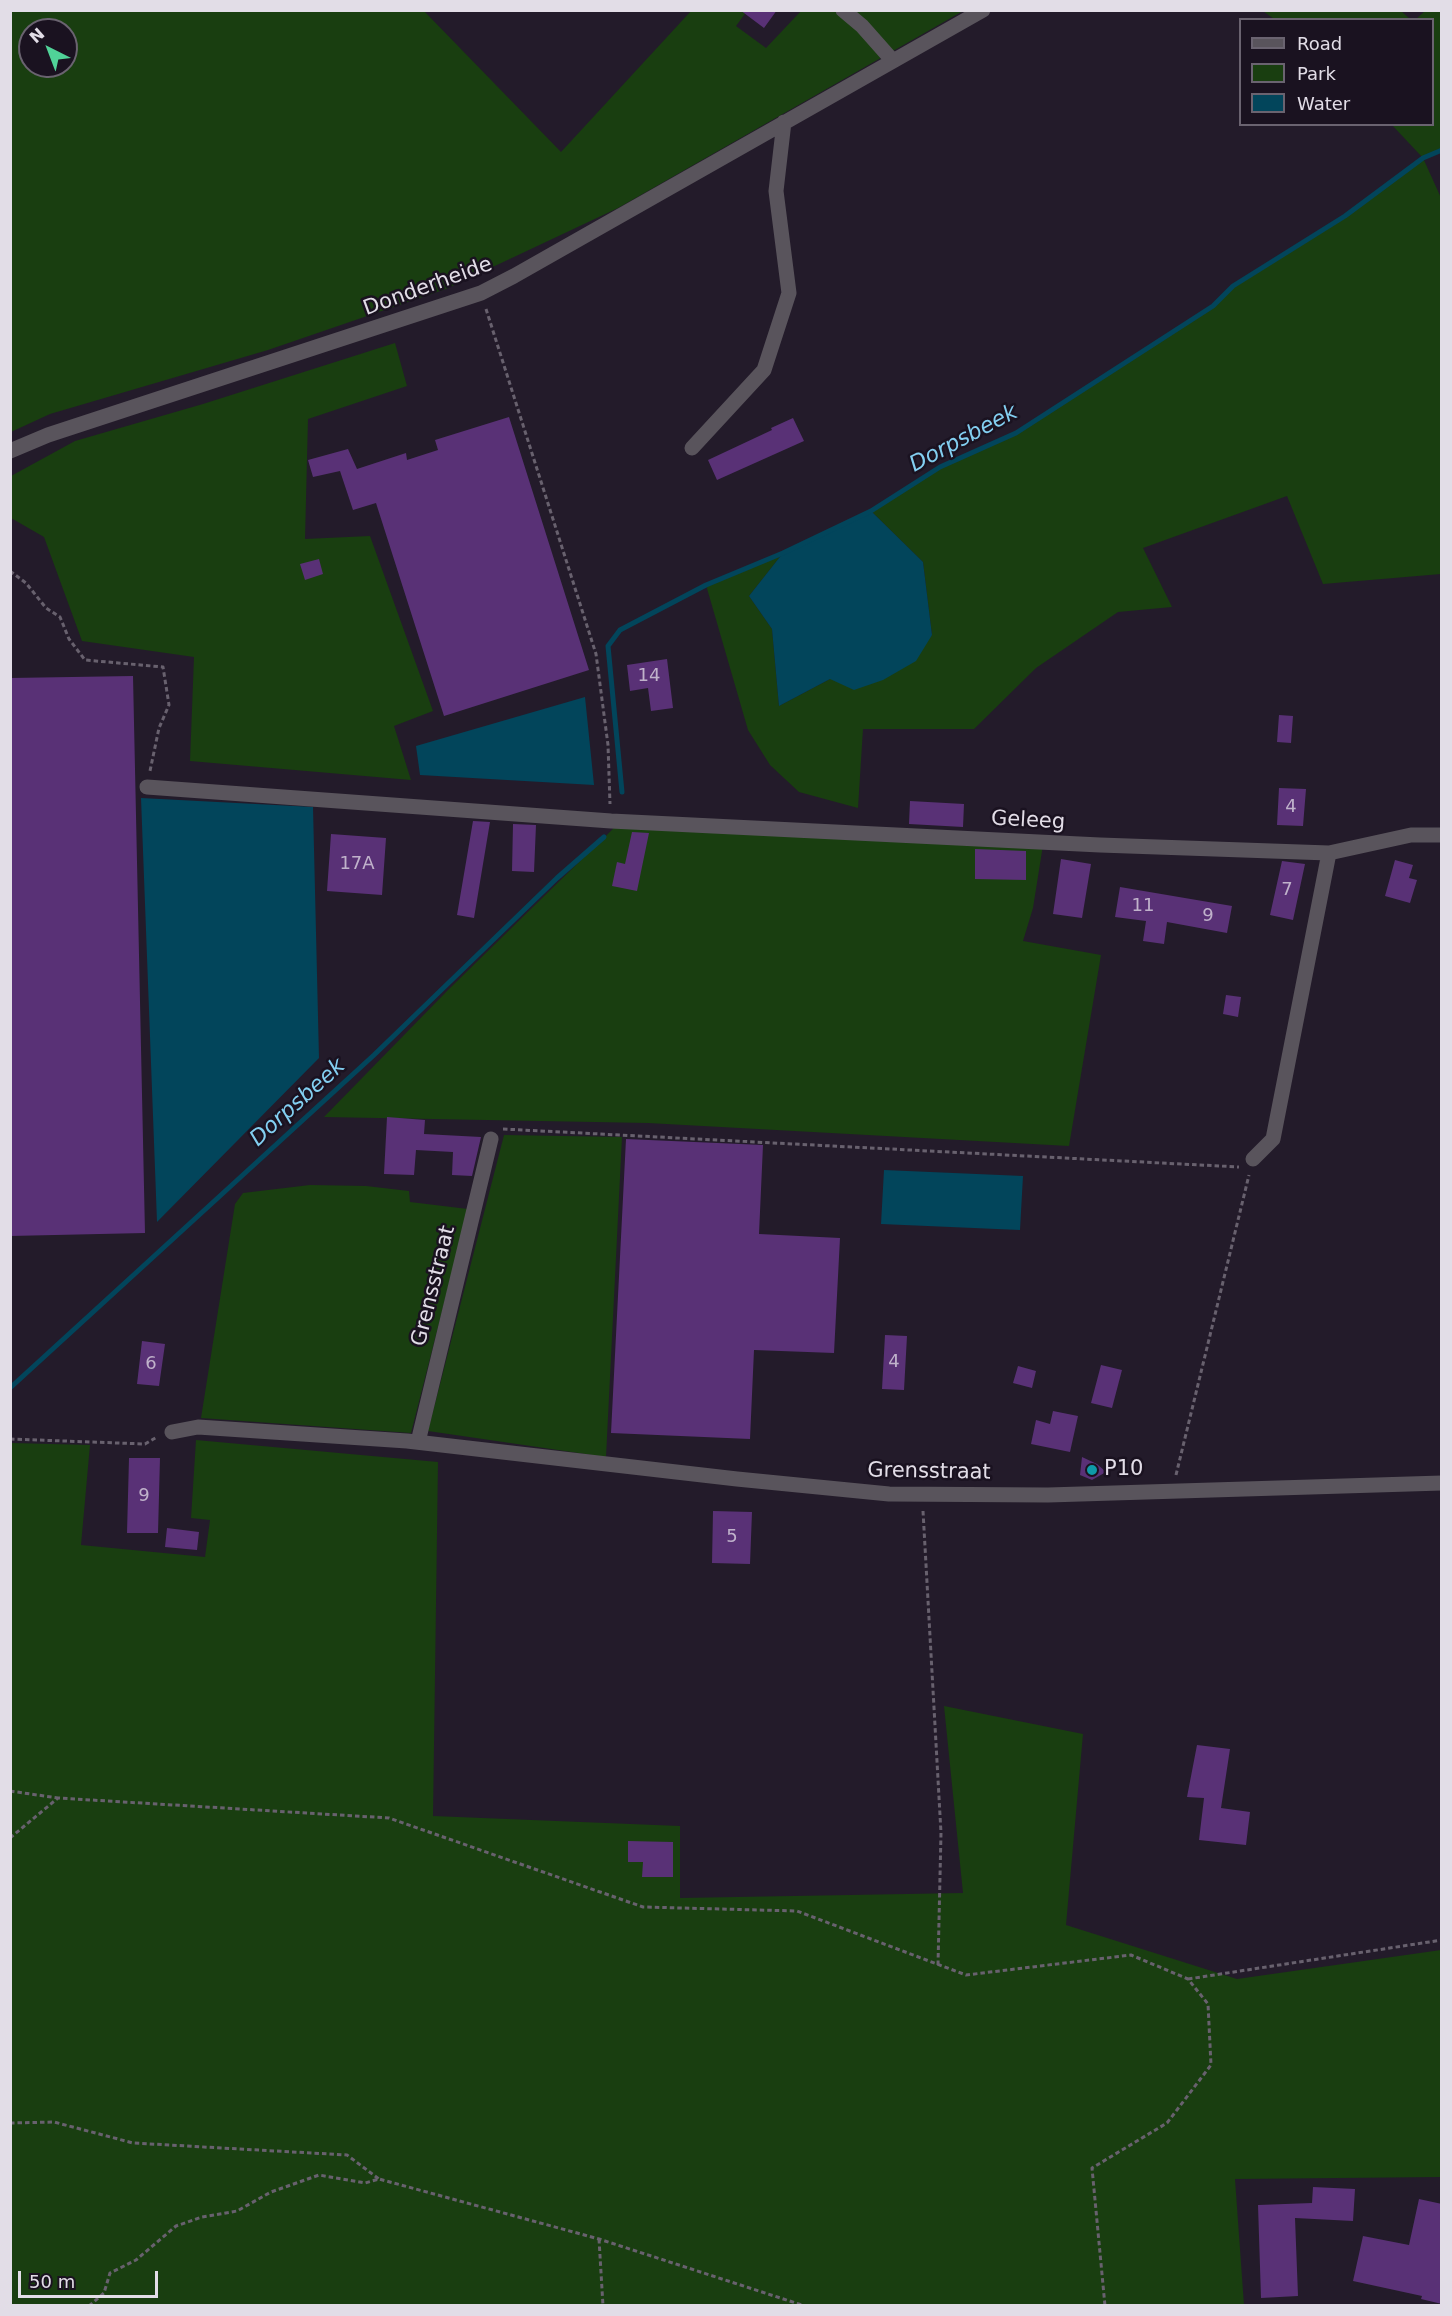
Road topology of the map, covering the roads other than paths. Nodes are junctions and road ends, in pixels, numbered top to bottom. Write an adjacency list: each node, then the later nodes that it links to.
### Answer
1 (843, 10): 3 (street)
2 (983, 10): 3 (street, Donderheide)
3 (892, 60): 4 (street, Donderheide)
4 (784, 122): 5 (street); 6 (street, Donderheide)
5 (692, 448)
6 (10, 451)
7 (147, 787): 9 (street, Geleeg)
8 (1442, 835): 9 (street, Geleeg)
9 (1329, 853): 11 (street)
10 (491, 1139): 13 (street, Grensstraat)
11 (1253, 1159)
12 (172, 1432): 13 (street, Grensstraat)
13 (418, 1442): 14 (street, Grensstraat)
14 (1442, 1483)

